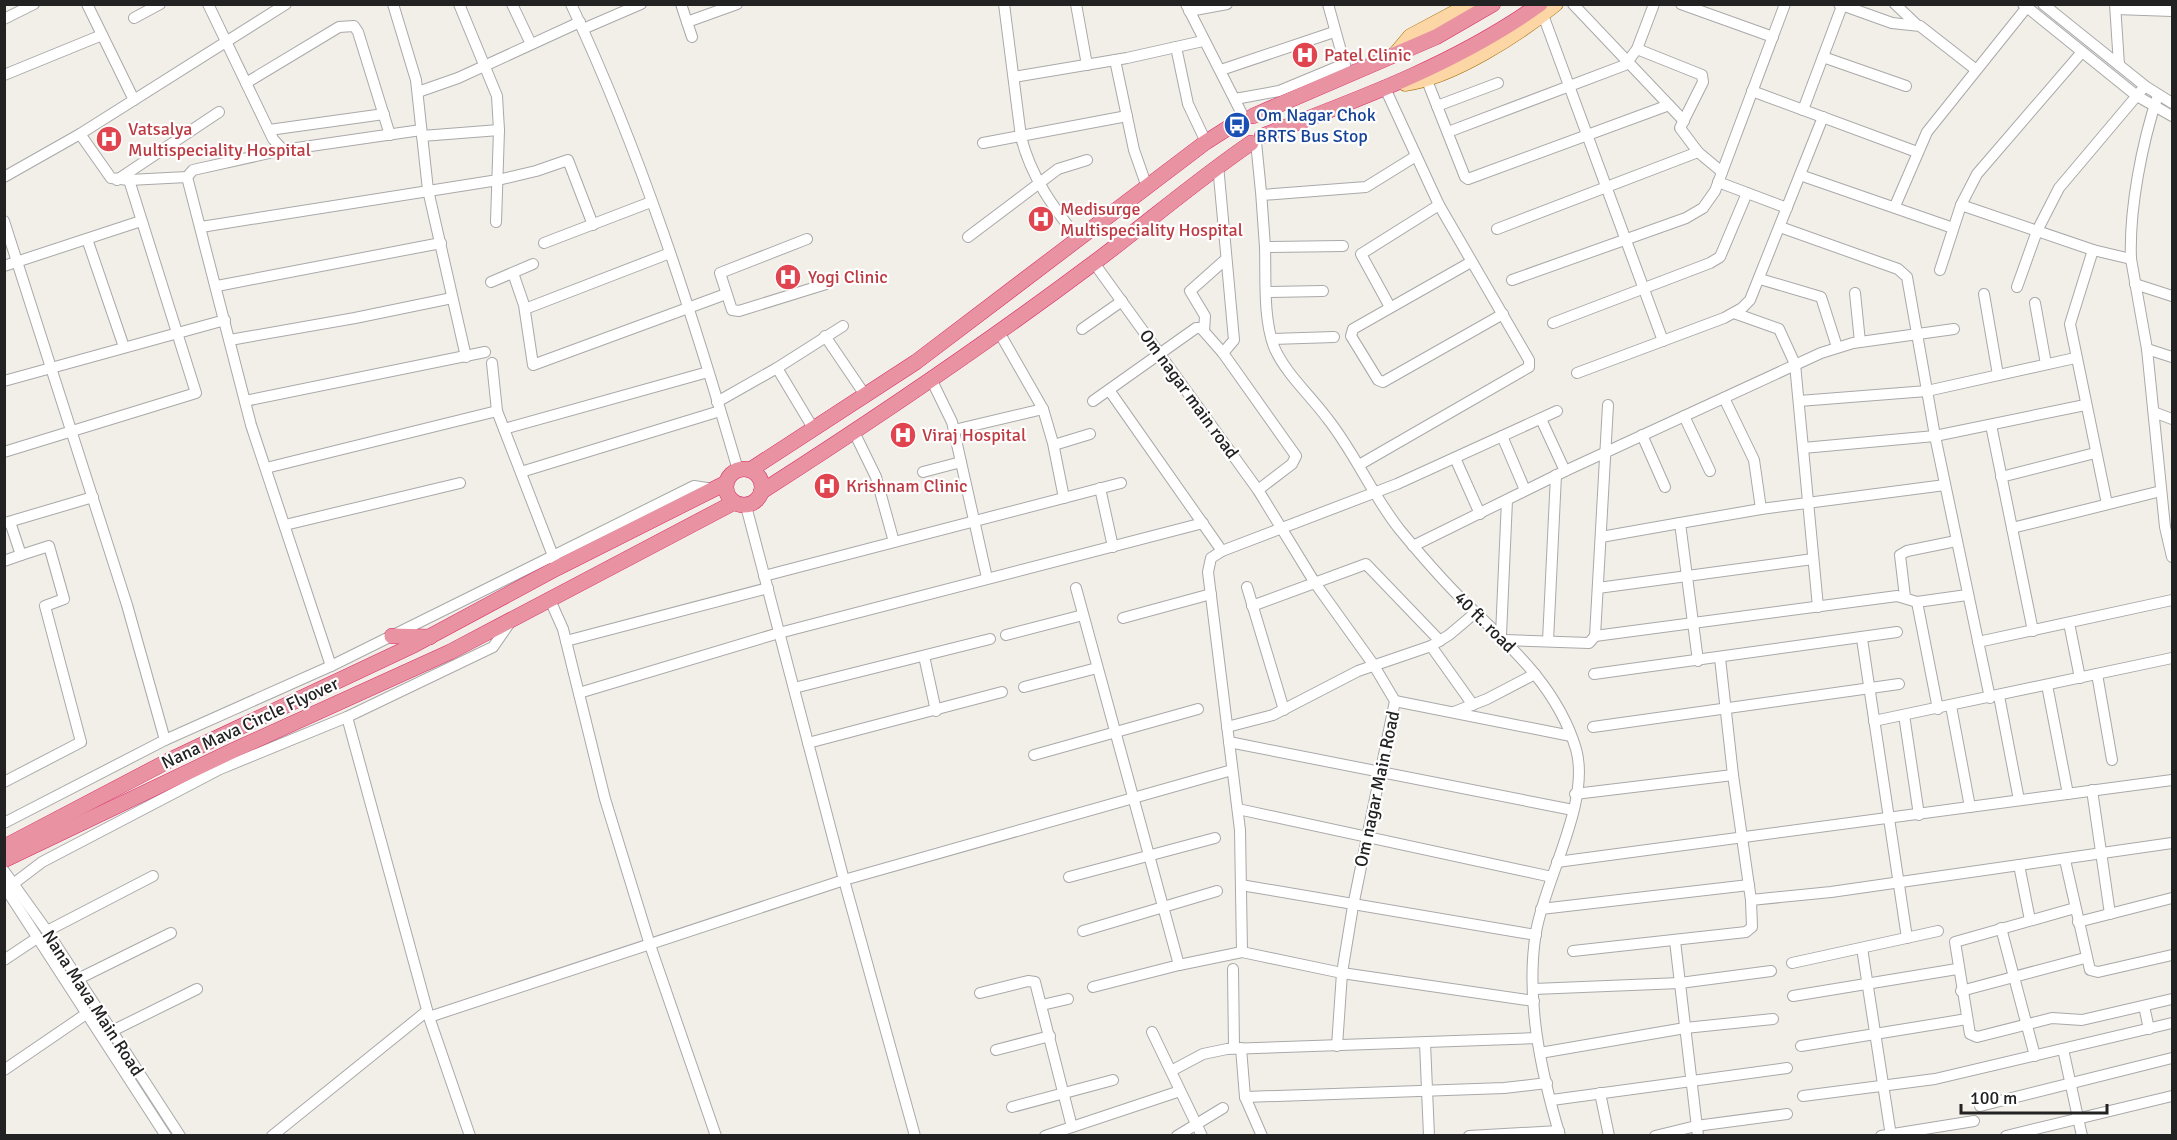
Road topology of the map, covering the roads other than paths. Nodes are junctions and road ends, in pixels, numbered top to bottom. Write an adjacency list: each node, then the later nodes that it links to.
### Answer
1 (34, 4): 33 (street)
2 (87, 4): 38 (street)
3 (160, 4): 32 (street)
4 (208, 4): 42 (street)
5 (286, 4): 42 (street)
6 (393, 4): 66 (street)
7 (459, 4): 51 (street)
8 (512, 4): 43 (street)
9 (571, 4): 36 (street)
10 (641, 4): 36 (street)
11 (681, 4): 34 (street)
12 (737, 4): 34 (street)
13 (1004, 4): 58 (street)
14 (1076, 4): 52 (street)
15 (1227, 4): 29 (street)
16 (1328, 4): 37 (street)
17 (1470, 4): 47 (main road)
18 (1493, 4): 47 (highway)
19 (1556, 4): 30 (main road)
20 (1573, 4): 50 (street)
21 (1654, 4): 45 (street)
22 (1681, 4): 39 (street)
23 (1785, 4): 39 (street)
24 (1895, 4): 35 (street)
25 (2043, 4): 53 (street)
26 (1844, 6): 35 (street); 48 (street)
27 (2025, 6): 46 (street); 55 (street)
28 (2115, 7): 31 (street); 53 (street)
29 (1187, 8): 41 (street)
30 (1541, 10): 59 (main road); 62 (highway); 63 (street)
31 (2172, 10)
32 (134, 18)
33 (4, 19)
34 (687, 22): 40 (street)
35 (1916, 24): 55 (street)
36 (581, 26): 43 (street); 114 (street)
37 (1334, 32): 54 (street); 56 (street)
38 (102, 36): 57 (street); 71 (street)
39 (1773, 37): 67 (street)
40 (692, 38)
41 (1203, 40): 44 (street); 56 (street)
42 (226, 42): 60 (street); 71 (street)
43 (531, 44): 51 (street)
44 (1176, 47): 49 (street); 93 (street)
45 (1637, 49): 50 (street); 83 (street)
46 (2082, 52): 69 (street); 116 (street)
47 (1394, 55): 54 (highway)
48 (1823, 57): 64 (street); 76 (street)
49 (1115, 60): 52 (street); 79 (street)
50 (1629, 62): 63 (street); 73 (street)
51 (486, 65): 66 (street); 85 (street)
52 (1087, 65): 58 (street)
53 (2119, 65): 65 (street)
54 (1347, 69): 70 (street); 82 (highway)
55 (1975, 69): 97 (street)
56 (1221, 70): 70 (street)
57 (4, 75)
58 (1014, 77): 90 (street)
59 (1426, 78): 62 (main road); 74 (street)
60 (246, 83): 78 (street); 84 (street)
61 (1498, 83): 74 (street)
62 (1390, 84): 92 (highway); 98 (street)
63 (1570, 86): 86 (street); 91 (street)
64 (1906, 86)
65 (2145, 86): 68 (street); 69 (street)
66 (418, 92): 87 (street)
67 (1752, 92): 76 (street); 104 (street)
68 (2158, 95): 72 (street); 75 (street)
69 (2136, 96): 75 (street); 127 (street)
70 (1235, 99): 82 (street)
71 (134, 100): 88 (street)
72 (2172, 103)
73 (1669, 105): 83 (street); 91 (street)
74 (1437, 106): 86 (street)
75 (2154, 107): 80 (street); 140 (street)
76 (1803, 110): 81 (street)
77 (219, 112): 105 (street)
78 (384, 114): 84 (street); 89 (street)
79 (1126, 116): 90 (street); 109 (street)
80 (2172, 116)
81 (1822, 117): 97 (street); 101 (street)
82 (1245, 118): 92 (highway); 92 (highway); 93 (highway)
83 (1684, 121): 96 (street)
84 (269, 130): 95 (street)
85 (499, 130): 87 (street); 107 (street)
86 (1448, 132): 91 (street)
87 (422, 133): 89 (street); 111 (street)
88 (81, 134): 102 (street); 105 (street)
89 (390, 135): 95 (street)
90 (1020, 137): 94 (street); 108 (street)
91 (1588, 137): 110 (street)
92 (1256, 140): 100 (highway); 113 (street, 40 ft. road)
93 (1206, 142): 109 (highway)
94 (983, 143)
95 (283, 150): 103 (street)
96 (1698, 152): 104 (street); 110 (street)
97 (1917, 152): 117 (street)
98 (1416, 156): 113 (street); 115 (street)
99 (1087, 160): 108 (street)
100 (1218, 165): 139 (street); 143 (highway)
101 (1800, 175): 117 (street); 118 (street)
102 (4, 177)
103 (187, 177): 106 (street); 123 (street)
104 (1720, 177): 112 (street); 132 (street)
105 (116, 180): 106 (street)
106 (129, 180): 120 (street)
107 (498, 180): 111 (street); 121 (street); 122 (street)
108 (1036, 183): 128 (street); 131 (street)
109 (1147, 187): 131 (highway)
110 (1607, 187): 126 (street); 132 (street)
111 (428, 190): 123 (street); 133 (street)
112 (1747, 193): 118 (street); 155 (street)
113 (1262, 195): 136 (street, 40 ft. road)
114 (651, 202): 122 (street); 138 (street)
115 (1439, 205): 142 (street); 166 (street)
116 (1961, 205): 125 (street); 127 (street)
117 (1895, 206): 125 (street)
118 (1787, 208): 124 (street)
119 (4, 221): 141 (street)
120 (141, 221): 129 (street); 177 (street)
121 (496, 222)
122 (593, 225): 134 (street)
123 (201, 227): 153 (street)
124 (1780, 227): 148 (street); 178 (street)
125 (1953, 228): 146 (street)
126 (1497, 229)
127 (2037, 231): 137 (street); 154 (street)
128 (968, 237)
129 (87, 239): 141 (street); 185 (street)
130 (807, 239): 159 (street)
131 (1079, 240): 206 (highway)
132 (1626, 240): 149 (street); 155 (street)
133 (441, 243): 153 (street); 162 (street)
134 (544, 243)
135 (1343, 246): 136 (street)
136 (1265, 247): 157 (street, 40 ft. road)
137 (2093, 250): 140 (street); 193 (street)
138 (670, 253): 165 (street); 167 (street)
139 (1226, 259): 175 (street); 190 (street)
140 (2131, 259): 152 (street)
141 (18, 262): 145 (street); 197 (street)
142 (1471, 262): 166 (street); 169 (street)
143 (1094, 263): 163 (street, Om nagar main road); 176 (highway)
144 (533, 264): 147 (street)
145 (4, 266)
146 (1940, 270)
147 (513, 273): 150 (street); 167 (street)
148 (1760, 279): 168 (street); 186 (street)
149 (1512, 280)
150 (491, 282)
151 (826, 284): 159 (street)
152 (2135, 284): 161 (street); 187 (street)
153 (217, 286): 170 (street)
154 (2017, 287)
155 (1644, 288): 171 (street); 183 (street)
156 (1323, 291): 157 (street)
157 (1266, 292): 181 (street, 40 ft. road)
158 (1855, 293): 184 (street)
159 (726, 294): 165 (street)
160 (1984, 294): 201 (street)
161 (2172, 296)
162 (452, 298): 182 (street); 191 (street)
163 (1122, 301): 173 (street); 189 (street, Om nagar main road)
164 (2035, 303): 196 (street)
165 (688, 307): 167 (street); 199 (street)
166 (1390, 307): 169 (street)
167 (525, 309)
168 (1734, 313): 183 (street); 195 (street)
169 (1503, 314): 238 (street)
170 (225, 320): 177 (street); 182 (street)
171 (1553, 323)
172 (843, 326): 179 (street)
173 (1082, 329)
174 (1954, 329): 178 (street)
175 (1204, 331): 189 (street); 190 (street)
176 (999, 332): 203 (highway); 214 (street)
177 (177, 333): 185 (street); 224 (street)
178 (1918, 334): 184 (street); 205 (street)
179 (825, 336): 198 (street); 206 (street)
180 (1334, 337): 181 (street)
181 (1272, 339): 238 (street, 40 ft. road)
182 (230, 340): 208 (street)
183 (1663, 341): 200 (street)
184 (1860, 342): 186 (street)
185 (124, 347): 197 (street)
186 (1837, 347): 195 (street)
187 (2148, 349): 192 (street); 217 (street)
188 (484, 352): 191 (street)
189 (1160, 353): 204 (street); 254 (street, Om nagar main road)
190 (1223, 353): 254 (street)
191 (466, 357): 208 (street)
192 (2172, 357)
193 (2074, 358): 196 (street); 212 (street)
194 (492, 363): 215 (street)
195 (1795, 364): 207 (street); 210 (street)
196 (2046, 364): 201 (street)
197 (51, 366): 202 (street); 224 (street)
198 (777, 368): 213 (street); 222 (street)
199 (708, 372): 213 (street); 223 (street)
200 (1577, 373)
201 (1998, 375): 205 (street)
202 (4, 381)
203 (932, 381): 225 (street); 226 (highway)
204 (1110, 390): 209 (street); 269 (street)
205 (1927, 391): 210 (street); 230 (street)
206 (866, 395): 222 (highway)
207 (1724, 398): 218 (street); 265 (street)
208 (245, 401): 239 (street)
209 (1094, 401)
210 (1799, 401): 232 (street)
211 (1608, 405): 234 (street)
212 (2085, 405): 221 (street); 235 (street)
213 (718, 406): 240 (street); 242 (street)
214 (1043, 409): 225 (street); 231 (street)
215 (497, 411): 223 (street); 239 (street)
216 (1557, 411): 219 (street)
217 (2156, 413): 220 (street); 246 (street)
218 (1684, 416): 228 (street); 241 (street)
219 (1541, 419): 229 (street); 244 (street)
220 (2172, 419)
221 (1991, 425): 230 (street); 245 (street)
222 (813, 428): 240 (highway)
223 (504, 429): 242 (street)
224 (72, 430): 233 (street); 259 (street)
225 (954, 430): 237 (street)
226 (854, 432): 256 (highway); 276 (street)
227 (1090, 434): 231 (street)
228 (1642, 435): 234 (street); 252 (street)
229 (1502, 436): 236 (street); 255 (street)
230 (1935, 436): 232 (street); 250 (street)
231 (1054, 445): 260 (street)
232 (1803, 448): 262 (street)
233 (4, 452)
234 (1606, 452): 244 (street); 274 (street)
235 (2095, 453): 245 (street); 263 (street)
236 (1455, 458): 257 (street); 266 (street)
237 (961, 462): 243 (street); 267 (street)
238 (1359, 465): 257 (street, 40 ft. road)
239 (266, 468): 271 (street)
240 (744, 470): 251 (highway); 256 (highway)
241 (1710, 471)
242 (521, 472): 284 (street)
243 (923, 472)
244 (1561, 473): 255 (street); 318 (street)
245 (2001, 477): 273 (street)
246 (2161, 478): 247 (street); 258 (street)
247 (2172, 482)
248 (460, 483): 271 (street)
249 (1122, 483): 253 (street)
250 (1945, 485): 262 (street); 275 (street)
251 (719, 486): 264 (highway); 284 (highway, Nana Mava Circle Flyover)
252 (1665, 487)
253 (1100, 488): 260 (street); 278 (street)
254 (1257, 490): 272 (street, Om nagar main road)
255 (1525, 490): 261 (street)
256 (761, 492): 264 (highway)
257 (1374, 492): 272 (street); 277 (street, 40 ft. road)
258 (2162, 492): 263 (street); 281 (street)
259 (93, 497): 268 (street); 356 (street)
260 (1064, 498): 267 (street)
261 (1507, 500): 266 (street); 314 (street)
262 (1808, 502): 265 (street); 282 (street)
263 (2107, 504): 273 (street)
264 (740, 505): 285 (street); 296 (highway, Nana Mava Circle Flyover)
265 (1761, 509): 270 (street)
266 (1480, 514): 277 (street)
267 (973, 521): 276 (street); 287 (street)
268 (7, 523): 280 (street)
269 (1203, 523): 278 (street); 279 (street)
270 (1680, 523): 274 (street); 286 (street)
271 (285, 525): 326 (street)
272 (1281, 528): 279 (street); 288 (street, Om nagar Main Road)
273 (2012, 528): 307 (street)
274 (1600, 537): 292 (street)
275 (1956, 541): 294 (street); 295 (street)
276 (894, 542): 285 (street)
277 (1413, 546): 301 (street, 40 ft. road)
278 (1113, 547): 287 (street)
279 (1222, 551): 293 (street)
280 (21, 555): 283 (street); 365 (street)
281 (2172, 557)
282 (1813, 559): 286 (street); 300 (street)
283 (4, 561)
284 (555, 562): 311 (street); 313 (highway, Nana Mava Circle Flyover)
285 (764, 576): 290 (street)
286 (1687, 576): 292 (street); 306 (street)
287 (987, 578): 309 (street)
288 (1315, 583): 299 (street); 320 (street); 325 (street, Om nagar Main Road)
289 (1247, 587): 299 (street)
290 (768, 588): 309 (street); 317 (street)
291 (1076, 588): 302 (street)
292 (1598, 588): 312 (street)
293 (1211, 594): 303 (street); 352 (street)
294 (1967, 595): 298 (street); 319 (street)
295 (1905, 597): 298 (street); 300 (street)
296 (550, 600): 304 (highway, Nana Mava Circle Flyover); 317 (street)
297 (2172, 600): 305 (street)
298 (1917, 602): 345 (street)
299 (1252, 606): 346 (street)
300 (1818, 607): 306 (street)
301 (1475, 613): 314 (street, 40 ft. road); 320 (street)
302 (1083, 615): 310 (street); 327 (street)
303 (1123, 618)
304 (512, 620): 350 (street); 384 (highway, Nana Mava Circle Flyover)
305 (2069, 623): 307 (street); 331 (street)
306 (1693, 624): 312 (street); 324 (street)
307 (2033, 631): 319 (street)
308 (1897, 632): 316 (street)
309 (779, 633): 335 (street); 338 (street)
310 (1006, 635)
311 (392, 636): 313 (highway); 326 (street)
312 (1595, 636): 318 (street)
313 (430, 637): 381 (highway, Nana Mava Circle Flyover)
314 (1503, 637): 318 (street); 328 (street, 40 ft. road)
315 (990, 639): 321 (street)
316 (1862, 639): 322 (street); 336 (street)
317 (566, 641): 338 (street)
318 (1548, 641)
319 (1978, 642): 339 (street)
320 (1436, 643): 325 (street); 341 (street)
321 (924, 656): 335 (street); 347 (street)
322 (1720, 658): 324 (street); 344 (street)
323 (2172, 658): 330 (street)
324 (1698, 660): 329 (street)
325 (1373, 664): 340 (street, Om nagar Main Road); 346 (street)
326 (331, 666): 356 (street)
327 (1097, 668): 334 (street); 354 (street)
328 (1535, 674): 341 (street); 355 (street, 40 ft. road)
329 (1594, 674)
330 (2097, 674): 331 (street); 360 (street)
331 (2080, 678): 333 (street)
332 (1899, 684): 336 (street)
333 (2047, 685): 339 (street); 368 (street)
334 (1024, 687)
335 (794, 688): 358 (street)
336 (1870, 688): 344 (street); 351 (street)
337 (1002, 692): 347 (street)
338 (579, 693): 416 (street)
339 (1994, 697): 342 (street); 370 (street)
340 (1395, 701): 348 (street); 362 (street, Om nagar Main Road)
341 (1473, 705): 348 (street)
342 (1951, 706): 345 (street); 371 (street)
343 (1198, 709): 354 (street)
344 (1726, 709): 353 (street); 363 (street)
345 (1938, 709): 349 (street)
346 (1284, 710): 352 (street)
347 (936, 711): 358 (street)
348 (1453, 713): 355 (street)
349 (1904, 715): 351 (street); 374 (street)
350 (347, 717): 396 (street); 444 (street)
351 (1874, 721): 375 (street)
352 (1227, 727): 357 (street)
353 (1593, 727)
354 (1115, 732): 359 (street); 369 (street)
355 (1571, 736): 367 (street, 40 ft. road)
356 (165, 740): 376 (street)
357 (1229, 742): 361 (street); 362 (street)
358 (808, 743): 392 (street)
359 (1034, 755)
360 (2112, 760)
361 (1232, 770): 369 (street); 372 (street)
362 (1380, 771): 373 (street); 379 (street, Om nagar Main Road)
363 (1733, 775): 367 (street); 377 (street)
364 (2172, 780): 366 (street)
365 (4, 782)
366 (2091, 790): 368 (street); 383 (street)
367 (1575, 794): 373 (street, 40 ft. road)
368 (2068, 794): 370 (street)
369 (1132, 799): 382 (street); 392 (street)
370 (2019, 800): 371 (street)
371 (1970, 807): 374 (street)
372 (1238, 809): 379 (street); 394 (street)
373 (1573, 810): 386 (street, 40 ft. road)
374 (1918, 815): 375 (street)
375 (1888, 819): 377 (street); 393 (street)
376 (4, 824)
377 (1741, 837): 386 (street); 395 (street)
378 (1215, 838): 382 (street)
379 (1367, 838): 391 (street); 400 (street, Om nagar Main Road)
380 (2172, 843): 383 (street)
381 (4, 847)
382 (1149, 854): 390 (street); 402 (street)
383 (2101, 855): 385 (street); 404 (street)
384 (4, 860)
385 (2065, 860): 387 (street); 401 (street)
386 (1557, 862): 391 (street, 40 ft. road)
387 (2019, 865): 393 (street); 405 (street)
388 (4, 871): 396 (street, Nana Mava Main Road)
389 (153, 876): 408 (street)
390 (1069, 877)
391 (1551, 877): 403 (street, 40 ft. road)
392 (844, 879): 416 (street); 497 (street)
393 (1898, 883): 399 (street); 414 (street)
394 (1241, 885): 400 (street); 419 (street)
395 (1749, 885): 399 (street); 403 (street)
396 (8, 888): 408 (street, Nana Mava Main Road); 413 (street, Nana Mava Main Road)
397 (1216, 891): 402 (street)
398 (2172, 898): 404 (street)
399 (1751, 900): 415 (street)
400 (1353, 906): 412 (street); 428 (street, Om nagar Main Road)
401 (2075, 908): 405 (street); 406 (street)
402 (1165, 909): 410 (street); 424 (street)
403 (1541, 909): 412 (street, 40 ft. road)
404 (2110, 914): 406 (street)
405 (2030, 920): 407 (street)
406 (2078, 922): 421 (street)
407 (2001, 928): 426 (street); 429 (street)
408 (47, 931): 430 (street, Nana Mava Main Road)
409 (1938, 931): 414 (street)
410 (1083, 932)
411 (171, 933): 430 (street)
412 (1536, 935): 437 (street, 40 ft. road)
413 (37, 938): 422 (street); 443 (street, Nana Mava Main Road)
414 (1907, 938): 417 (street)
415 (1676, 940): 418 (street); 431 (street)
416 (650, 945): 444 (street); 496 (street)
417 (1862, 948): 423 (street); 432 (street)
418 (1574, 951)
419 (1242, 952): 424 (street); 428 (street)
420 (2172, 955): 421 (street)
421 (2085, 958): 429 (street)
422 (4, 960)
423 (1792, 963)
424 (1179, 965): 433 (street)
425 (1233, 969): 459 (street)
426 (1957, 969): 432 (street); 435 (street)
427 (1771, 971): 431 (street)
428 (1342, 973): 437 (street); 457 (street, Om nagar Main Road)
429 (2012, 978): 435 (street); 448 (street)
430 (78, 979): 451 (street, Nana Mava Main Road)
431 (1680, 983): 437 (street); 449 (street)
432 (1868, 985): 438 (street); 453 (street)
433 (1093, 987)
434 (196, 988): 451 (street)
435 (1961, 991): 446 (street)
436 (980, 993): 441 (street)
437 (1534, 995): 455 (street, 40 ft. road)
438 (1793, 996)
439 (1068, 999): 441 (street)
440 (2172, 999): 442 (street)
441 (1042, 1005): 454 (street)
442 (2144, 1006): 448 (street); 450 (street)
443 (86, 1014): 466 (street); 492 (street, Nana Mava Main Road)
444 (428, 1014): 494 (street); 495 (street)
445 (1773, 1019): 449 (street)
446 (1967, 1019): 448 (street); 453 (street)
447 (2172, 1023): 450 (street)
448 (2025, 1025): 463 (street)
449 (1685, 1028): 462 (street); 469 (street)
450 (2149, 1029): 460 (street)
451 (112, 1031): 493 (street, Nana Mava Main Road)
452 (1152, 1032): 467 (street)
453 (1876, 1034): 458 (street); 472 (street)
454 (1050, 1036): 461 (street); 475 (street)
455 (1537, 1038): 456 (street); 462 (street, 40 ft. road)
456 (1425, 1043): 457 (street); 473 (street)
457 (1336, 1046): 459 (street)
458 (1801, 1046)
459 (1237, 1048): 467 (street); 479 (street)
460 (2063, 1049): 463 (street); 471 (street)
461 (996, 1050)
462 (1540, 1053): 470 (street, 40 ft. road)
463 (2035, 1056): 472 (street)
464 (2172, 1058): 471 (street)
465 (1787, 1068): 469 (street)
466 (4, 1070)
467 (1171, 1071): 474 (street)
468 (1113, 1080): 475 (street)
469 (1691, 1080): 476 (street); 489 (street)
470 (1547, 1083): 473 (street); 480 (street, 40 ft. road)
471 (2070, 1084): 481 (street); 485 (street)
472 (1883, 1085): 477 (street); 491 (street)
473 (1427, 1090): 479 (street); 502 (street)
474 (1180, 1091): 487 (street); 488 (street)
475 (1063, 1093): 482 (street); 488 (street)
476 (1600, 1093): 480 (street); 504 (street)
477 (1803, 1096)
478 (2172, 1096): 485 (street)
479 (1245, 1097): 501 (street)
480 (1552, 1100): 490 (street, 40 ft. road)
481 (1980, 1106)
482 (1012, 1107)
483 (1223, 1108): 487 (street)
484 (1787, 1114): 489 (street)
485 (2078, 1119): 506 (street); 507 (street)
486 (1974, 1121): 491 (street)
487 (1196, 1124): 499 (street); 500 (street)
488 (1072, 1127): 498 (street)
489 (1697, 1131): 505 (street)
490 (1559, 1133): 503 (street)
491 (1888, 1135)
492 (166, 1136)
493 (180, 1136)
494 (272, 1136)
495 (470, 1136)
496 (716, 1136)
497 (915, 1136)
498 (1045, 1136)
499 (1177, 1136)
500 (1202, 1136)
501 (1262, 1136)
502 (1429, 1136)
503 (1469, 1136)
504 (1609, 1136)
505 (1655, 1136)
506 (2006, 1136)
507 (2082, 1136)

